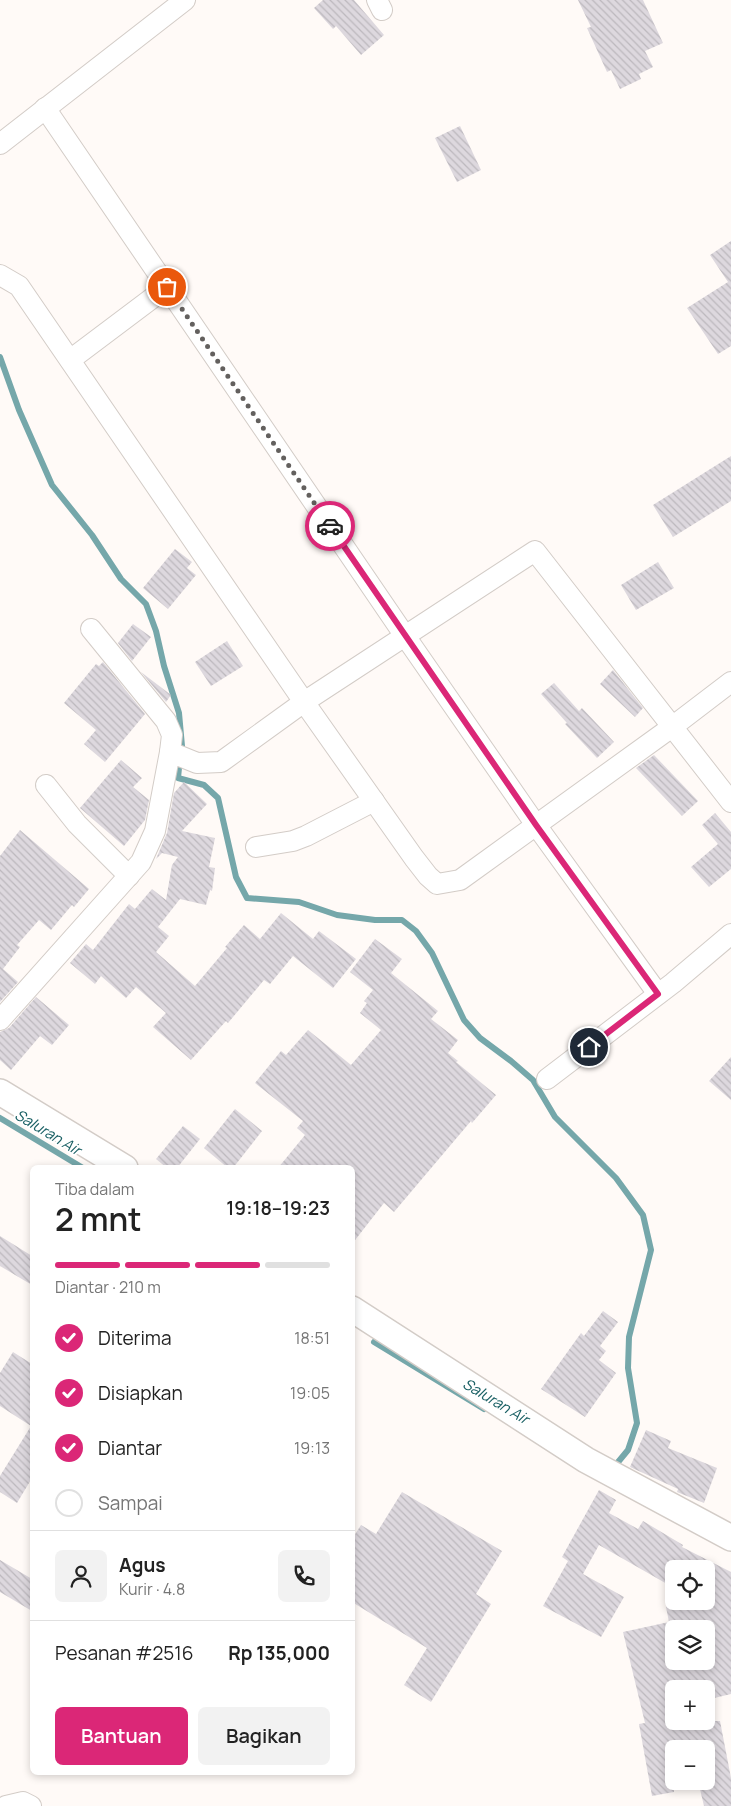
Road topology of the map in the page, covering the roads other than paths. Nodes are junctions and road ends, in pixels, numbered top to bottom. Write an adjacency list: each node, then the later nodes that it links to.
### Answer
1 (185, 0): 2 (street)
2 (46, 108): 3 (street); 5 (street)
3 (0, 144)
4 (0, 275): 6 (street)
5 (167, 287): 6 (street); 8 (street)
6 (70, 360): 10 (street)
7 (91, 628): 12 (street)
8 (404, 636): 10 (street); 11 (street); 16 (street)
9 (731, 682): 11 (street)
10 (304, 702): 12 (street); 14 (street)
11 (672, 727): 15 (street); 16 (street)
12 (170, 752): 18 (street)
13 (46, 785): 18 (street)
14 (374, 801): 16 (street); 17 (street)
15 (731, 802)
16 (536, 825): 20 (street)
17 (256, 847)
18 (128, 876): 21 (street)
19 (731, 934): 20 (street)
20 (658, 994): 22 (street)
21 (0, 1020)
22 (547, 1079)
23 (0, 1092): 24 (main road)
24 (120, 1165)
25 (355, 1311): 26 (main road)
26 (731, 1538)
27 (6, 1806): 28 (street)
28 (31, 1806)

